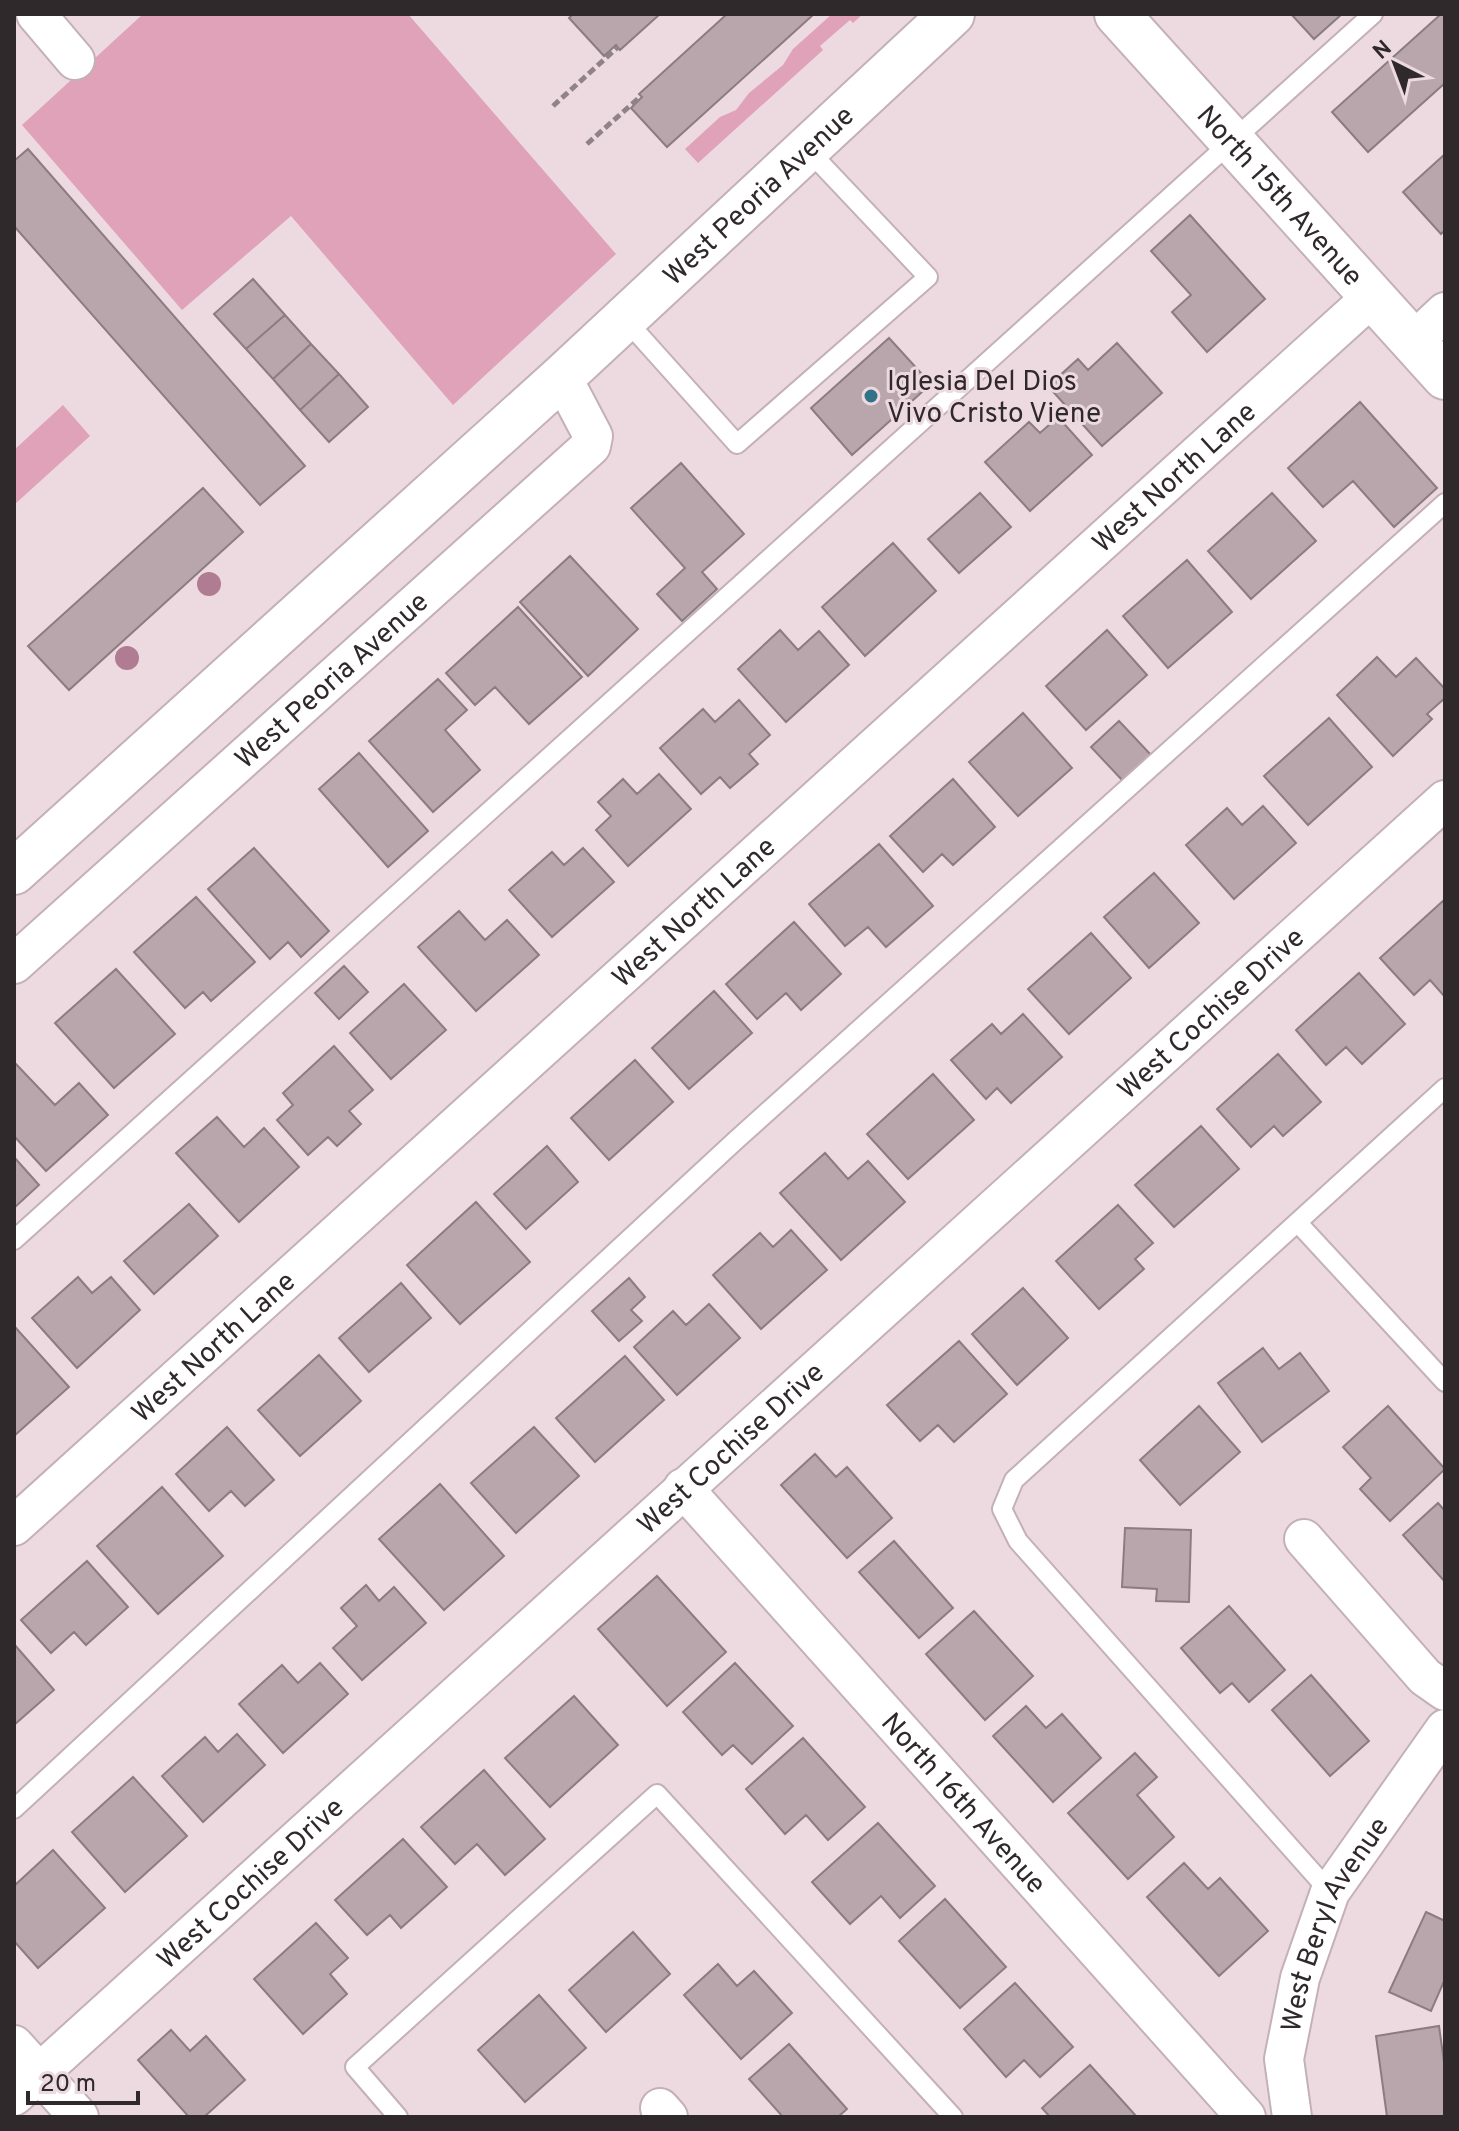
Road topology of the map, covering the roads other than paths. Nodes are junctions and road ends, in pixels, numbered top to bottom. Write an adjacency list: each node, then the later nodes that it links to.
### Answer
1 (36, 14): 5 (street)
2 (952, 14): 7 (main road, West Peoria Avenue)
3 (1117, 14): 6 (main road, North 15th Avenue)
4 (1373, 14): 6 (lane)
5 (75, 60)
6 (1233, 141): 8 (main road, North 15th Avenue); 20 (lane)
7 (808, 150): 10 (main road, West Peoria Avenue); 10 (lane)
8 (1373, 296): 11 (main road, North 15th Avenue); 23 (street, West North Lane)
9 (1445, 312): 11 (street)
10 (624, 318): 12 (main road, West Peoria Avenue)
11 (1413, 342): 13 (main road, North 15th Avenue)
12 (562, 377): 16 (main road, West Peoria Avenue); 17 (street, West Peoria Avenue)
13 (1445, 377)
14 (1445, 503): 27 (lane)
15 (1445, 800): 22 (street, West Cochise Drive)
16 (14, 872)
17 (14, 964)
18 (1445, 1088): 19 (lane)
19 (1298, 1223): 21 (lane); 28 (lane)
20 (14, 1240)
21 (1445, 1382)
22 (683, 1488): 30 (street, West Cochise Drive); 35 (street, North 16th Avenue)
23 (14, 1526)
24 (1304, 1539): 25 (street)
25 (1445, 1691)
26 (1445, 1729): 28 (street, West Beryl Avenue)
27 (14, 1809)
28 (1330, 1892): 31 (street, West Beryl Avenue)
29 (14, 2045): 30 (street)
30 (27, 2085): 32 (street)
31 (1279, 2113)
32 (79, 2117)
33 (398, 2117): 34 (lane)
34 (953, 2117)
35 (1246, 2117)

